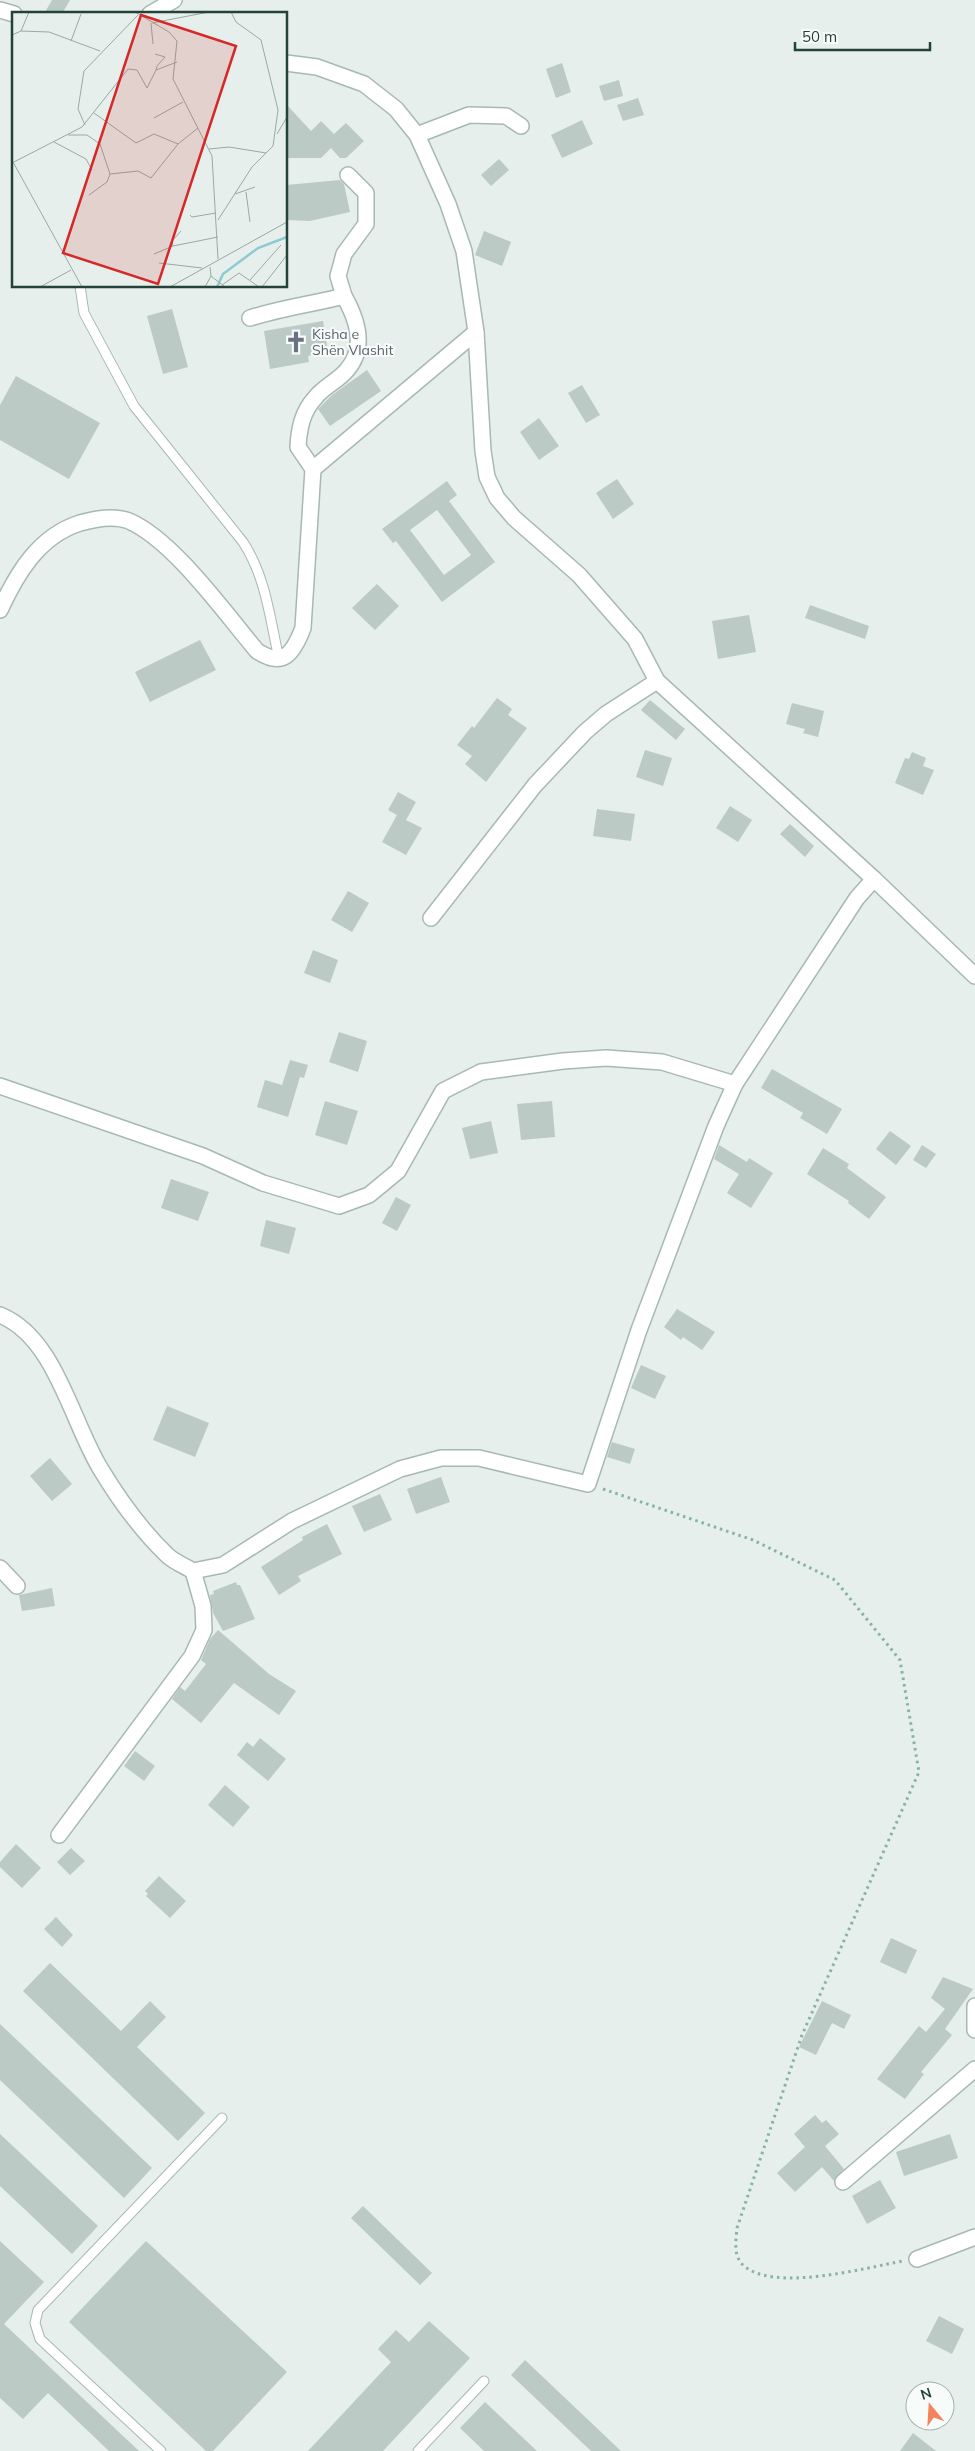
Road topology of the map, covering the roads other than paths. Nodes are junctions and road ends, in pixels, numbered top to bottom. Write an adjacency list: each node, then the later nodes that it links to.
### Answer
1 (174, 0): 2 (street)
2 (153, 12)
3 (288, 63): 5 (street)
4 (521, 126): 5 (street)
5 (417, 135): 10 (street)
6 (348, 175): 8 (street)
7 (80, 288): 13 (lane)
8 (344, 296): 9 (street); 11 (street)
9 (250, 318)
10 (476, 332): 11 (street); 14 (street)
11 (313, 469): 13 (street)
12 (0, 610): 13 (street)
13 (279, 659)
14 (657, 681): 15 (street); 16 (street)
15 (874, 878): 17 (street); 18 (street)
16 (431, 918)
17 (975, 976)
18 (735, 1084): 19 (street); 22 (street)
19 (0, 1086)
20 (0, 1315): 22 (street)
21 (0, 1568): 23 (street)
22 (193, 1571): 24 (street)
23 (17, 1586)
24 (59, 1835)
25 (975, 2006): 26 (street)
26 (975, 2030)
27 (975, 2069): 29 (street)
28 (222, 2118): 33 (lane)
29 (843, 2182)
30 (975, 2237): 31 (street)
31 (917, 2259)
32 (484, 2381): 34 (lane)
33 (161, 2451)
34 (418, 2451)

